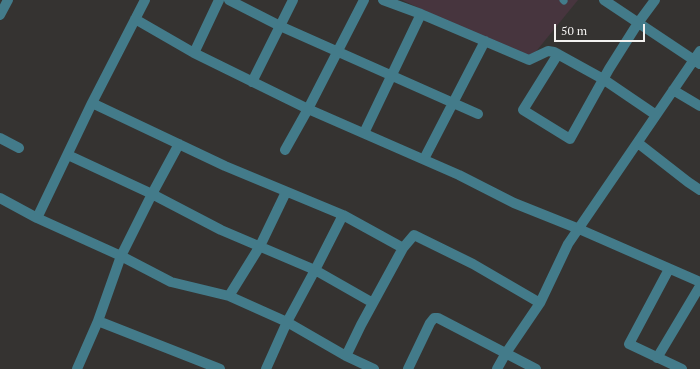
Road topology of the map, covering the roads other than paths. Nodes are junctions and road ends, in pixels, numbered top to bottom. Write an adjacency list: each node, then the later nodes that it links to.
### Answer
1 (8, 0): 11 (street)
2 (145, 0): 12 (street)
3 (219, 0): 18 (street)
4 (229, 0): 14 (street)
5 (293, 0): 14 (street)
6 (364, 0): 17 (street)
7 (383, 0): 10 (street)
8 (604, 0): 13 (street)
9 (655, 0): 13 (street)
10 (421, 14): 15 (street); 21 (street)
11 (0, 15)
12 (135, 19): 18 (street); 26 (street)
13 (638, 23): 20 (street); 22 (street)
14 (280, 26): 17 (street); 23 (street)
15 (485, 41): 19 (street); 25 (street)
16 (700, 51): 20 (street)
17 (338, 52): 21 (street); 28 (street)
18 (194, 53): 23 (street)
19 (558, 54): 22 (street); 22 (street)
20 (697, 62): 24 (street)
21 (392, 76): 25 (street); 31 (street)
22 (603, 79): 30 (street)
23 (252, 82): 28 (street)
24 (674, 90): 27 (street); 30 (street)
25 (453, 103): 29 (street); 38 (street)
26 (92, 104): 34 (street); 37 (street)
27 (700, 106)
28 (308, 109): 31 (street); 36 (street)
29 (478, 114)
30 (656, 115): 33 (street)
31 (364, 133): 38 (street)
32 (0, 138): 35 (street)
33 (638, 143): 39 (street); 45 (street)
34 (179, 144): 40 (street); 41 (street)
35 (19, 148)
36 (285, 150)
37 (68, 155): 41 (street); 44 (street)
38 (424, 159): 45 (street)
39 (700, 190)
40 (286, 192): 43 (street); 46 (street)
41 (152, 194): 46 (street); 48 (street)
42 (0, 198): 44 (street)
43 (343, 215): 47 (street); 50 (street)
44 (37, 218): 48 (street)
45 (578, 229): 49 (street); 55 (street)
46 (260, 246): 50 (street); 53 (street)
47 (403, 248): 54 (street); 55 (street)
48 (121, 256): 53 (street); 56 (street)
49 (669, 269): 51 (street); 60 (street)
50 (315, 270): 54 (street); 57 (street)
51 (700, 282)
52 (700, 286): 60 (street)
53 (229, 296): 57 (street)
54 (373, 303): 59 (street)
55 (540, 303): 58 (street)
56 (98, 321): 61 (street); 62 (street)
57 (287, 322): 59 (street); 64 (street)
58 (506, 353): 66 (street); 67 (street); 68 (street)
59 (346, 356): 65 (street)
60 (657, 358): 69 (street)
61 (209, 367): 63 (street)
62 (77, 369)
63 (220, 369)
64 (266, 369)
65 (374, 369)
66 (408, 369)
67 (497, 369)
68 (536, 369)
69 (682, 369)

